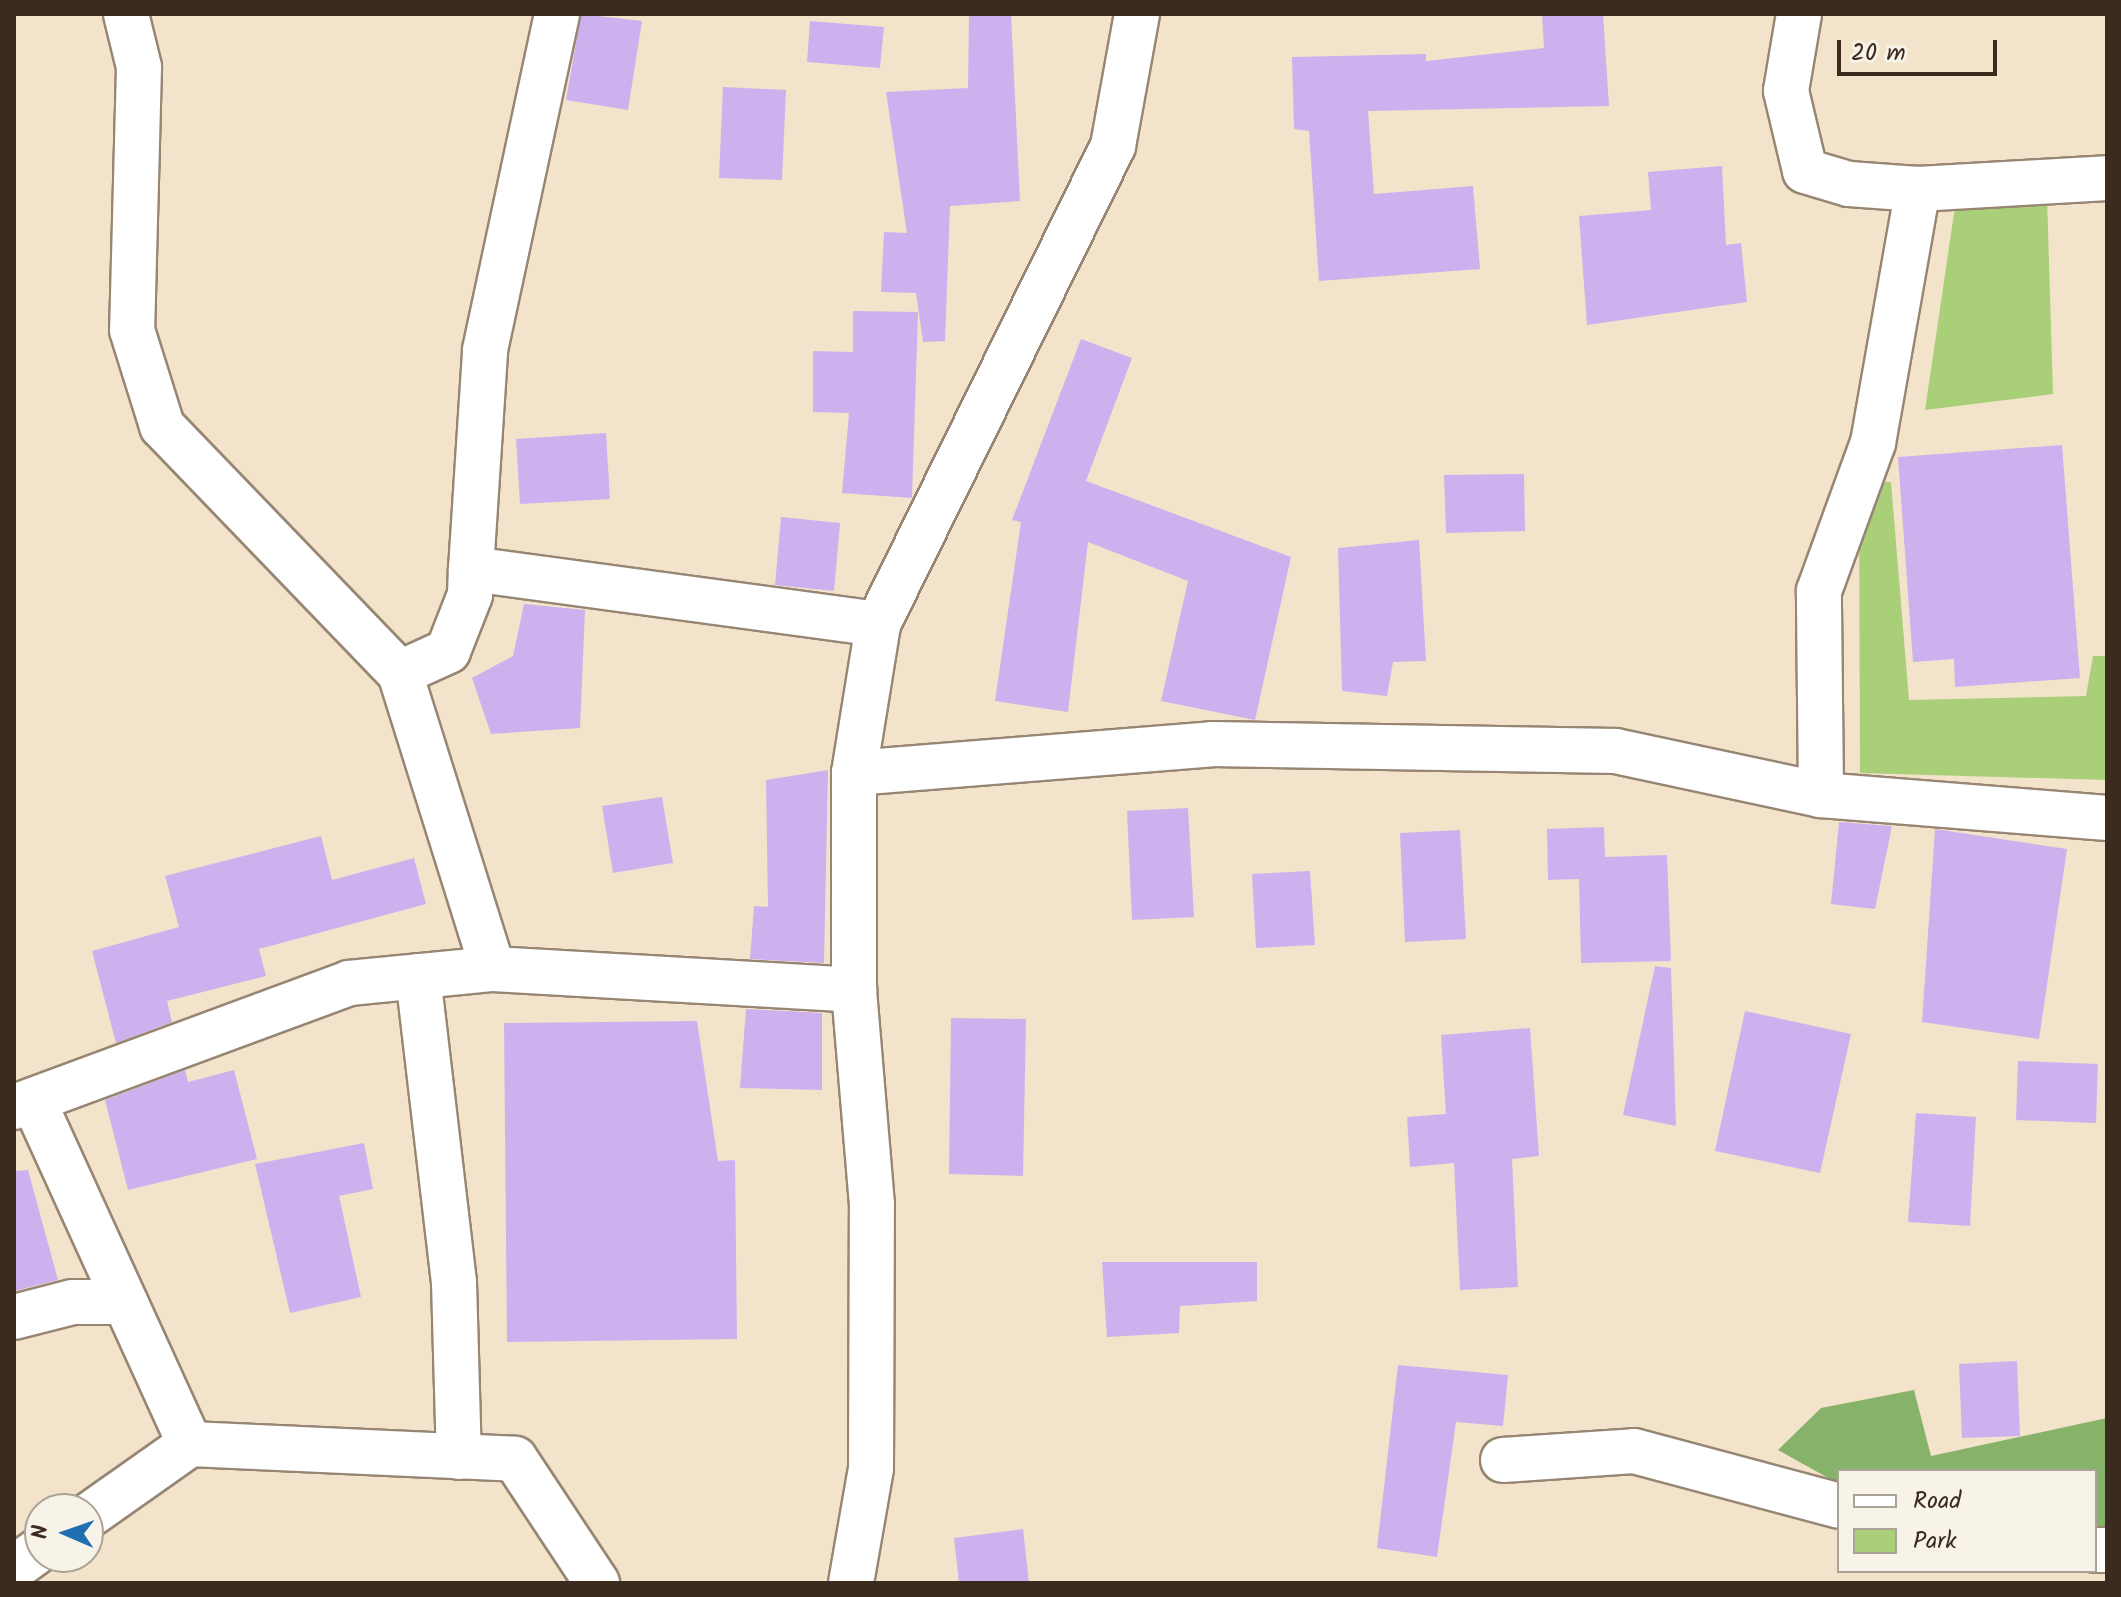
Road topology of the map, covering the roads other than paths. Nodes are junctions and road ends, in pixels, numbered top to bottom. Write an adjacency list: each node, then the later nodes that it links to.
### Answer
1 (126, 14): 9 (street)
2 (557, 14): 7 (street)
3 (1137, 14): 8 (street)
4 (1799, 14): 6 (street)
5 (2107, 178): 6 (street)
6 (1918, 189): 11 (street)
7 (471, 569): 8 (street); 9 (street)
8 (878, 624): 10 (street)
9 (400, 673): 13 (street)
10 (854, 773): 11 (street); 15 (street)
11 (1821, 795): 12 (street)
12 (2107, 818)
13 (493, 969): 14 (street); 15 (street)
14 (418, 976): 16 (street); 20 (street)
15 (854, 990): 25 (street)
16 (24, 1104): 17 (street)
17 (125, 1302): 18 (street); 19 (street)
18 (14, 1317)
19 (190, 1444): 20 (street); 22 (street)
20 (459, 1457): 24 (street)
21 (1503, 1460): 23 (street)
22 (104, 1505)
23 (1837, 1505)
24 (597, 1583)
25 (851, 1583)

